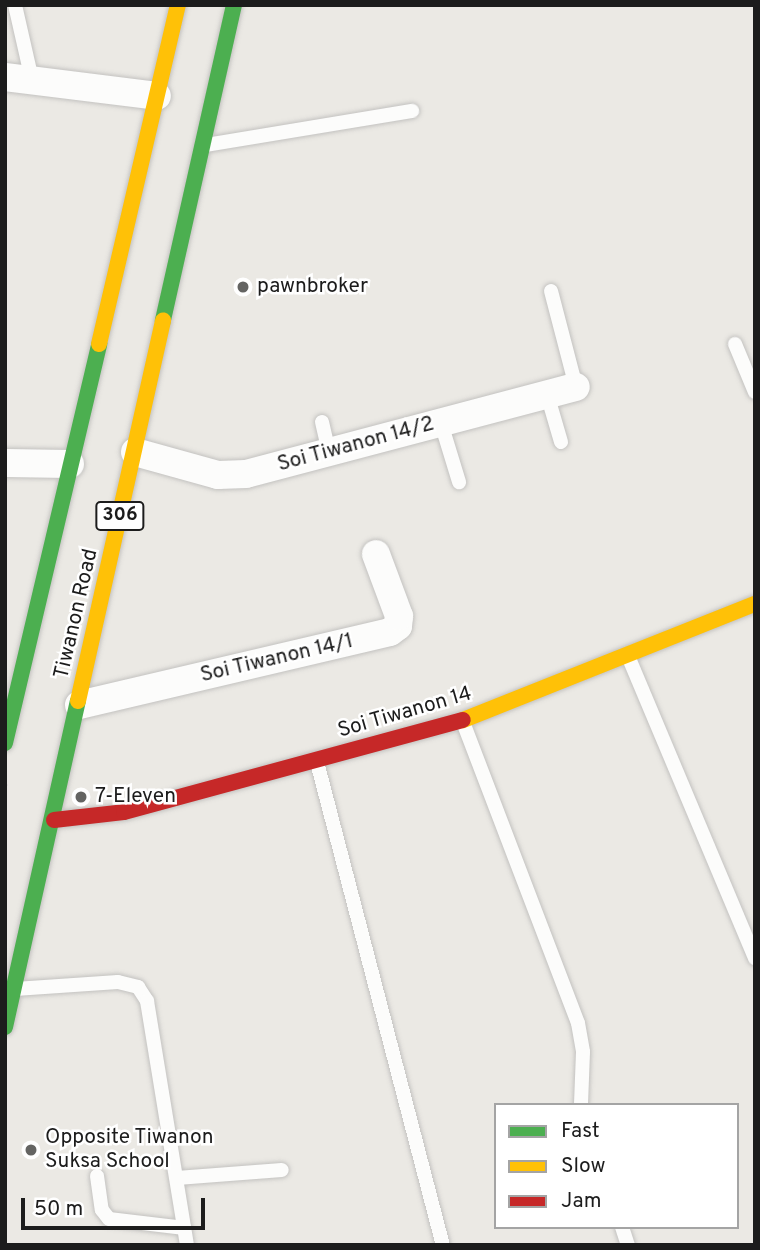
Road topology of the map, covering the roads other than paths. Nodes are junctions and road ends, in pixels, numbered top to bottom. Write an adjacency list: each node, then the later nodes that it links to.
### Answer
1 (15, 5): 4 (lane)
2 (178, 5): 5 (main road, Tiwanon Road / 306)
3 (234, 5): 7 (main road, Tiwanon Road / 306)
4 (19, 79): 5 (street)
5 (157, 96): 19 (main road, Tiwanon Road / 306)
6 (412, 111): 7 (lane)
7 (203, 146): 16 (main road, Tiwanon Road / 306)
8 (551, 291): 10 (lane)
9 (736, 344): 11 (lane)
10 (576, 387): 12 (street, Soi Tiwanon 14/2)
11 (755, 392)
12 (548, 394): 14 (street, Soi Tiwanon 14/2); 15 (lane)
13 (322, 422): 17 (lane)
14 (441, 423): 17 (street, Soi Tiwanon 14/2); 20 (lane)
15 (561, 442)
16 (135, 452): 17 (street, Soi Tiwanon 14/2); 25 (main road, Tiwanon Road / 306)
17 (330, 452)
18 (5, 463): 19 (street)
19 (70, 464): 24 (main road, Tiwanon Road / 306)
20 (459, 482)
21 (376, 554): 25 (street, Soi Tiwanon 14/1)
22 (755, 604): 23 (main road, Soi Tiwanon 14)
23 (628, 655): 26 (main road, Soi Tiwanon 14); 32 (lane)
24 (12, 685): 27 (main road, Tiwanon Road / 306)
25 (79, 705): 29 (main road, Tiwanon Road / 306)
26 (462, 721): 28 (main road, Soi Tiwanon 14); 35 (lane)
27 (5, 743)
28 (316, 760): 29 (main road, Soi Tiwanon 14); 41 (lane)
29 (54, 820): 31 (main road, Tiwanon Road / 306)
30 (5, 916): 31 (main road)
31 (27, 933): 33 (main road, Tiwanon Road / 306)
32 (755, 958)
33 (14, 989): 34 (main road, Tiwanon Road / 306); 38 (lane)
34 (5, 1027)
35 (581, 1103)
36 (282, 1170): 38 (lane)
37 (97, 1176): 39 (lane)
38 (177, 1178): 39 (lane)
39 (184, 1228): 40 (lane)
40 (187, 1245)
41 (443, 1245)

